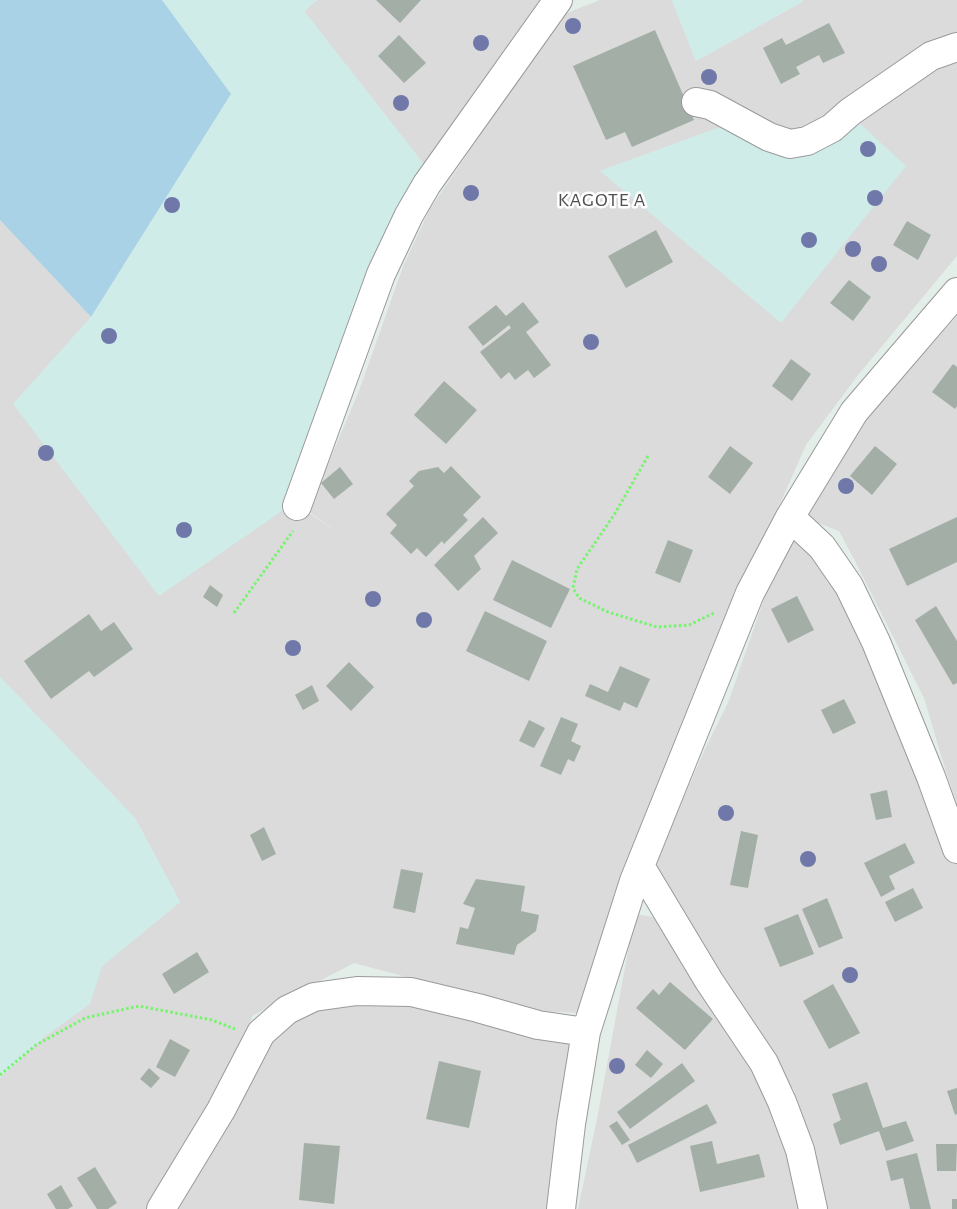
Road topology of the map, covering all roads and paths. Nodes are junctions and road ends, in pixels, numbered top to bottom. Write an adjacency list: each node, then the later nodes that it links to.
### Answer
1 (558, 0): 6 (street)
2 (957, 47): 3 (street)
3 (696, 102)
4 (957, 292): 7 (street)
5 (648, 456): 8 (path)
6 (297, 506): 9 (path)
7 (790, 517): 10 (street); 11 (street)
8 (715, 612)
9 (234, 613)
10 (957, 849)
11 (640, 866): 12 (street); 17 (street)
12 (586, 1032): 13 (street); 16 (street)
13 (261, 1033): 14 (path); 15 (street)
14 (0, 1075)
15 (161, 1209)
16 (560, 1209)
17 (813, 1209)

